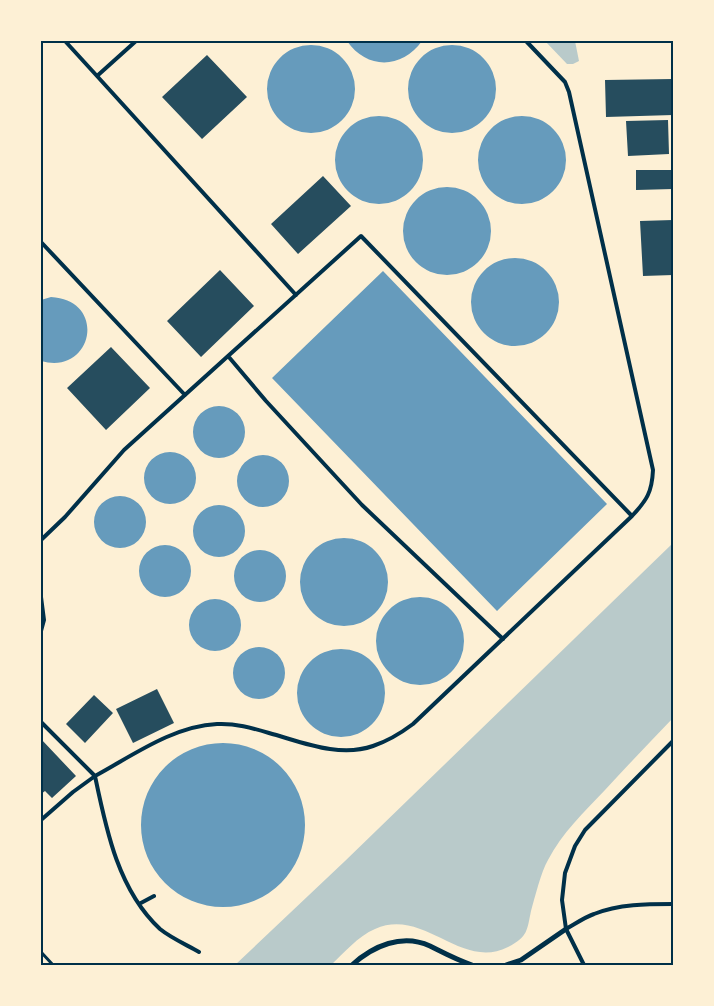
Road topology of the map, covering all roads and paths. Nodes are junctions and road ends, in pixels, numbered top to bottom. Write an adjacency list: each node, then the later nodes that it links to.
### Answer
1 (64, 41): 4 (lane)
2 (136, 41): 4 (lane)
3 (526, 41): 9 (lane)
4 (97, 76): 6 (lane)
5 (41, 242): 8 (lane)
6 (296, 295): 7 (lane); 9 (lane)
7 (228, 356): 8 (lane); 13 (lane)
8 (185, 395): 10 (lane)
9 (632, 516): 13 (lane)
10 (41, 540)
11 (41, 597): 12 (lane)
12 (41, 631)
13 (503, 639): 16 (lane)
14 (41, 722): 16 (lane)
15 (673, 741): 21 (lane)
16 (95, 776): 17 (lane); 19 (lane)
17 (41, 820)
18 (154, 896): 19 (lane)
19 (139, 904): 23 (lane)
20 (673, 904): 21 (lane)
21 (566, 929): 27 (street); 28 (lane)
22 (41, 952): 24 (path)
23 (200, 952)
24 (53, 965)
25 (352, 965): 26 (street)
26 (472, 965)
27 (506, 965)
28 (584, 965)

